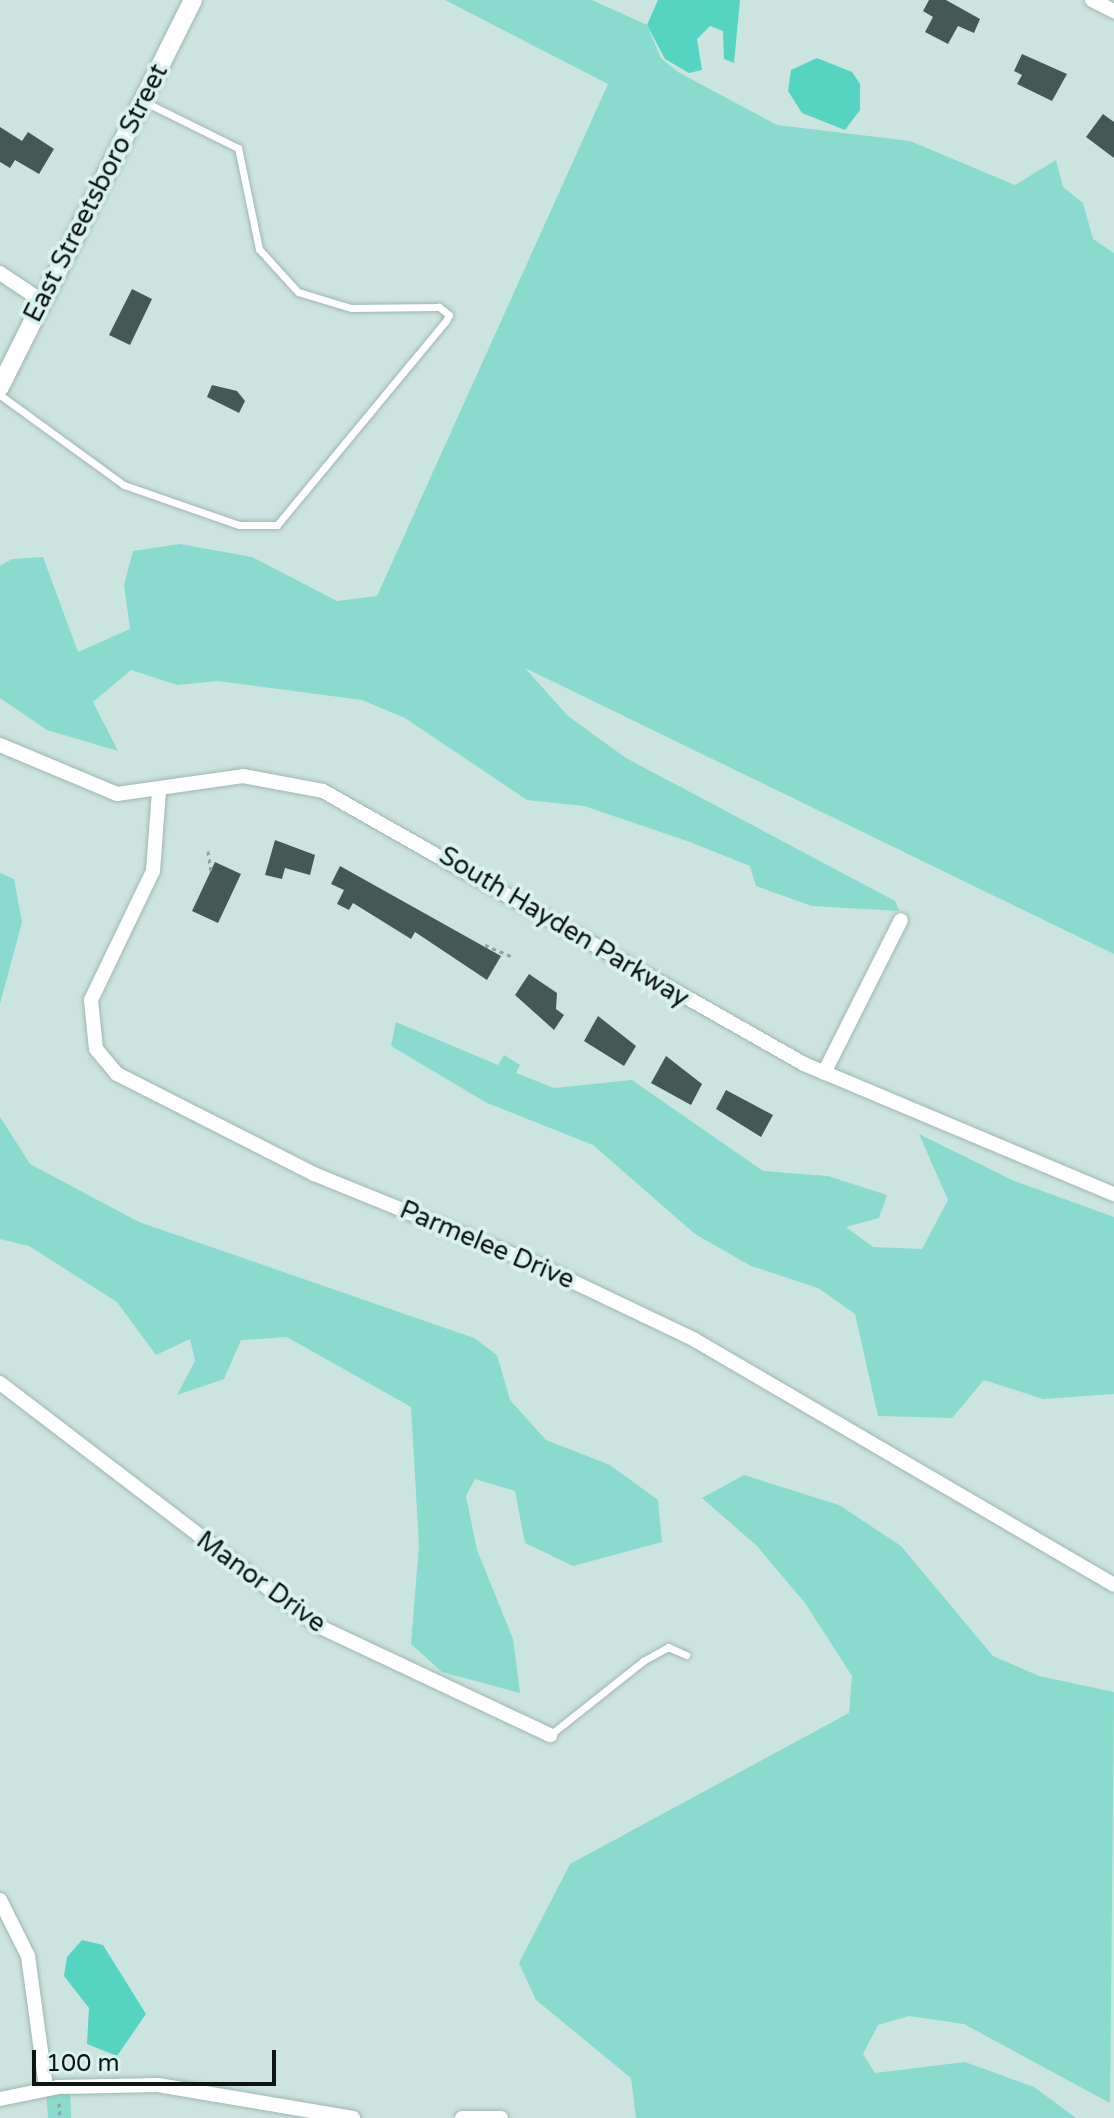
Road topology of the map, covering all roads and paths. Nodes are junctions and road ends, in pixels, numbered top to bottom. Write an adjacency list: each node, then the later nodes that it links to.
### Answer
1 (193, 0): 4 (main road, East Streetsboro Street)
2 (1092, 0): 3 (street)
3 (1114, 11)
4 (143, 101): 6 (main road, East Streetsboro Street); 8 (lane)
5 (0, 273): 6 (street)
6 (42, 301): 7 (main road, East Streetsboro Street)
7 (0, 387)
8 (0, 395)
9 (0, 745): 10 (street, South Hayden Parkway)
10 (159, 791): 16 (street, South Hayden Parkway); 19 (street, Parmelee Drive)
11 (208, 851): 12 (path)
12 (211, 872)
13 (901, 920): 16 (street)
14 (485, 945): 15 (path)
15 (513, 957)
16 (824, 1073): 17 (street, South Hayden Parkway)
17 (1114, 1194)
18 (0, 1383): 21 (street, Manor Drive)
19 (1114, 1585)
20 (686, 1655): 21 (lane)
21 (550, 1735)
22 (0, 1900): 23 (street)
23 (46, 2088): 24 (street); 25 (street)
24 (0, 2099)
25 (353, 2118)
26 (462, 2118): 27 (street)
27 (501, 2118)

